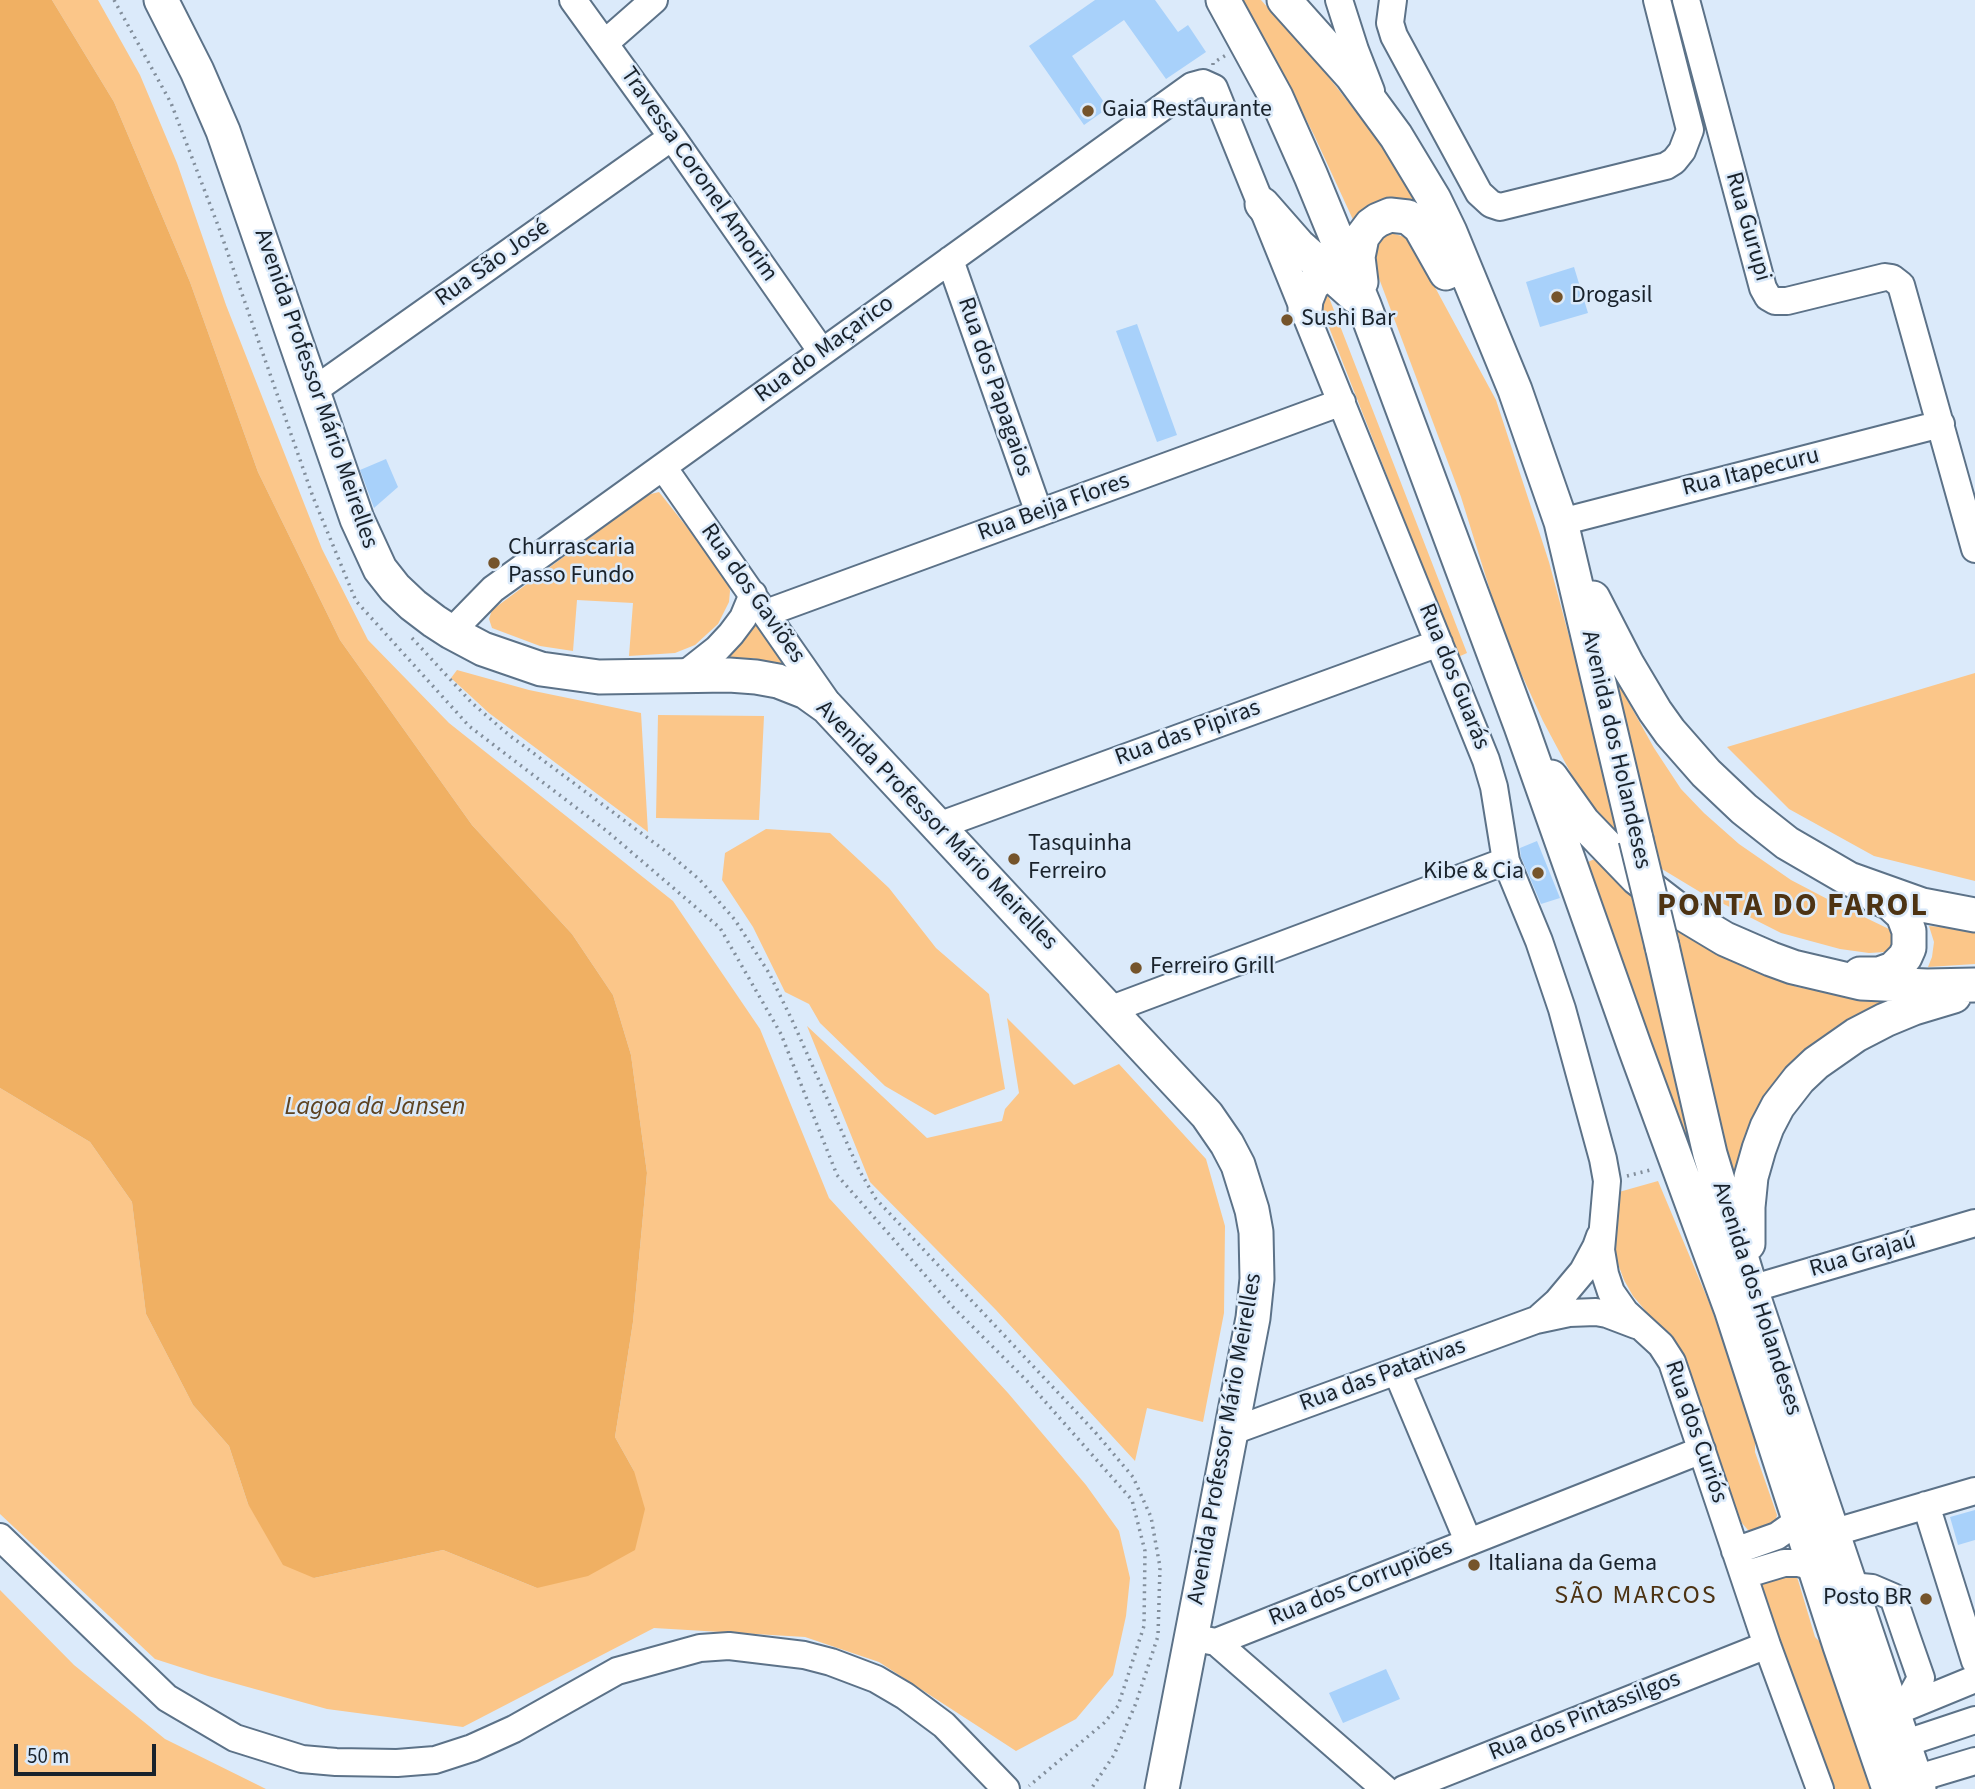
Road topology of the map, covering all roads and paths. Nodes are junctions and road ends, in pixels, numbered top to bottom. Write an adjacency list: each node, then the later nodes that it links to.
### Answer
1 (114, 0): 74 (path)
2 (161, 0): 23 (main road, Avenida Professor Mário Meirelles)
3 (573, 0): 12 (street, Travessa Coronel Amorim)
4 (654, 0): 12 (street)
5 (1223, 0): 11 (main road, Avenida dos Holandeses)
6 (1284, 0): 14 (main road, Avenida dos Holandeses)
7 (1339, 0): 14 (street)
8 (1393, 0): 9 (street)
9 (1657, 0)
10 (1686, 0): 25 (street, Rua Gurupi)
11 (1247, 42): 13 (path); 19 (main road, Avenida dos Holandeses)
12 (605, 43): 15 (street, Travessa Coronel Amorim)
13 (1209, 84): 16 (street, Rua dos Guarás); 17 (street, Rua do Maçarico)
14 (1379, 112): 22 (main road, Avenida dos Holandeses)
15 (672, 137): 21 (street, Travessa Coronel Amorim); 23 (street, Rua São José)
16 (1262, 204): 18 (main road); 20 (street, Rua dos Guarás)
17 (950, 260): 21 (street, Rua do Maçarico); 27 (street, Rua dos Papagaios)
18 (1332, 274): 19 (main road); 20 (main road)
19 (1364, 305): 22 (main road); 36 (main road, Avenida dos Holandeses)
20 (1305, 310): 24 (street, Rua dos Guarás)
21 (822, 352): 26 (street, Rua do Maçarico)
22 (1515, 390): 28 (main road, Avenida dos Holandeses)
23 (313, 391): 31 (main road, Avenida Professor Mário Meirelles)
24 (1342, 402): 27 (street, Rua Beija Flores); 33 (street, Rua dos Guarás)
25 (1941, 424): 28 (street, Rua Itapecuru); 29 (street, Rua Gurupi)
26 (663, 467): 30 (street, Rua dos Gaviões); 31 (street, Rua do Maçarico)
27 (1039, 513): 30 (street, Rua Beija Flores)
28 (1561, 522): 38 (main road); 49 (main road, Avenida dos Holandeses, bridge)
29 (1975, 549)
30 (759, 603): 34 (street); 35 (street, Rua dos Gaviões)
31 (451, 632): 34 (main road, Avenida Professor Mário Meirelles)
32 (407, 633): 75 (path)
33 (1439, 643): 37 (street, Rua das Pipiras); 39 (street, Rua dos Guarás)
34 (684, 675): 35 (main road, Avenida Professor Mário Meirelles)
35 (840, 721): 37 (main road, Avenida Professor Mário Meirelles)
36 (1521, 726): 41 (main road); 58 (main road, Avenida dos Holandeses)
37 (938, 825): 44 (main road, Avenida Professor Mário Meirelles)
38 (1768, 829): 40 (main road); 41 (main road)
39 (1506, 861): 44 (street); 46 (street, Rua dos Guarás)
40 (1975, 915)
41 (1818, 973): 42 (main road)
42 (1975, 985)
43 (1975, 990): 49 (main road)
44 (1109, 1010): 54 (main road, Avenida Professor Mário Meirelles)
45 (1659, 1167): 46 (path)
46 (1607, 1181): 48 (street, Rua dos Guarás)
47 (1975, 1223): 49 (street, Rua Grajaú)
48 (1603, 1229): 50 (street, Rua dos Guarás); 51 (street, Rua das Patativas)
49 (1751, 1289): 59 (main road, Avenida dos Holandeses)
50 (1611, 1292): 52 (street, Rua dos Curiós)
51 (1536, 1320): 52 (street, Rua das Patativas); 53 (street, Rua das Patativas)
52 (1639, 1327): 55 (street, Rua dos Curiós)
53 (1397, 1372): 54 (street, Rua das Patativas); 61 (street)
54 (1230, 1432): 64 (main road, Avenida Professor Mário Meirelles)
55 (1702, 1450): 61 (street, Rua dos Corrupiões); 62 (street, Rua dos Curiós)
56 (1975, 1491): 57 (street)
57 (1926, 1505): 59 (street); 66 (street)
58 (1798, 1516): 62 (street); 63 (main road, Avenida dos Holandeses)
59 (1832, 1533): 68 (main road, Avenida dos Holandeses)
60 (0, 1536): 73 (street)
61 (1468, 1541): 64 (street, Rua dos Corrupiões)
62 (1740, 1563): 63 (street); 65 (street, Rua dos Curiós)
63 (1814, 1567): 72 (main road, Avenida dos Holandeses)
64 (1203, 1639): 76 (main road, Avenida Professor Mário Meirelles); 77 (street)
65 (1767, 1645): 78 (street, Rua dos Pintassilgos); 79 (street, Rua dos Curiós)
66 (1975, 1661)
67 (1975, 1679): 68 (street)
68 (1893, 1713): 70 (main road, Avenida dos Holandeses)
69 (1975, 1720): 70 (street)
70 (1903, 1744): 72 (main road, Avenida dos Holandeses)
71 (1975, 1761): 72 (street)
72 (1908, 1786)
73 (1006, 1789)
74 (1026, 1789)
75 (1091, 1789)
76 (1162, 1789)
77 (1385, 1789)
78 (1404, 1789)
79 (1819, 1789)

